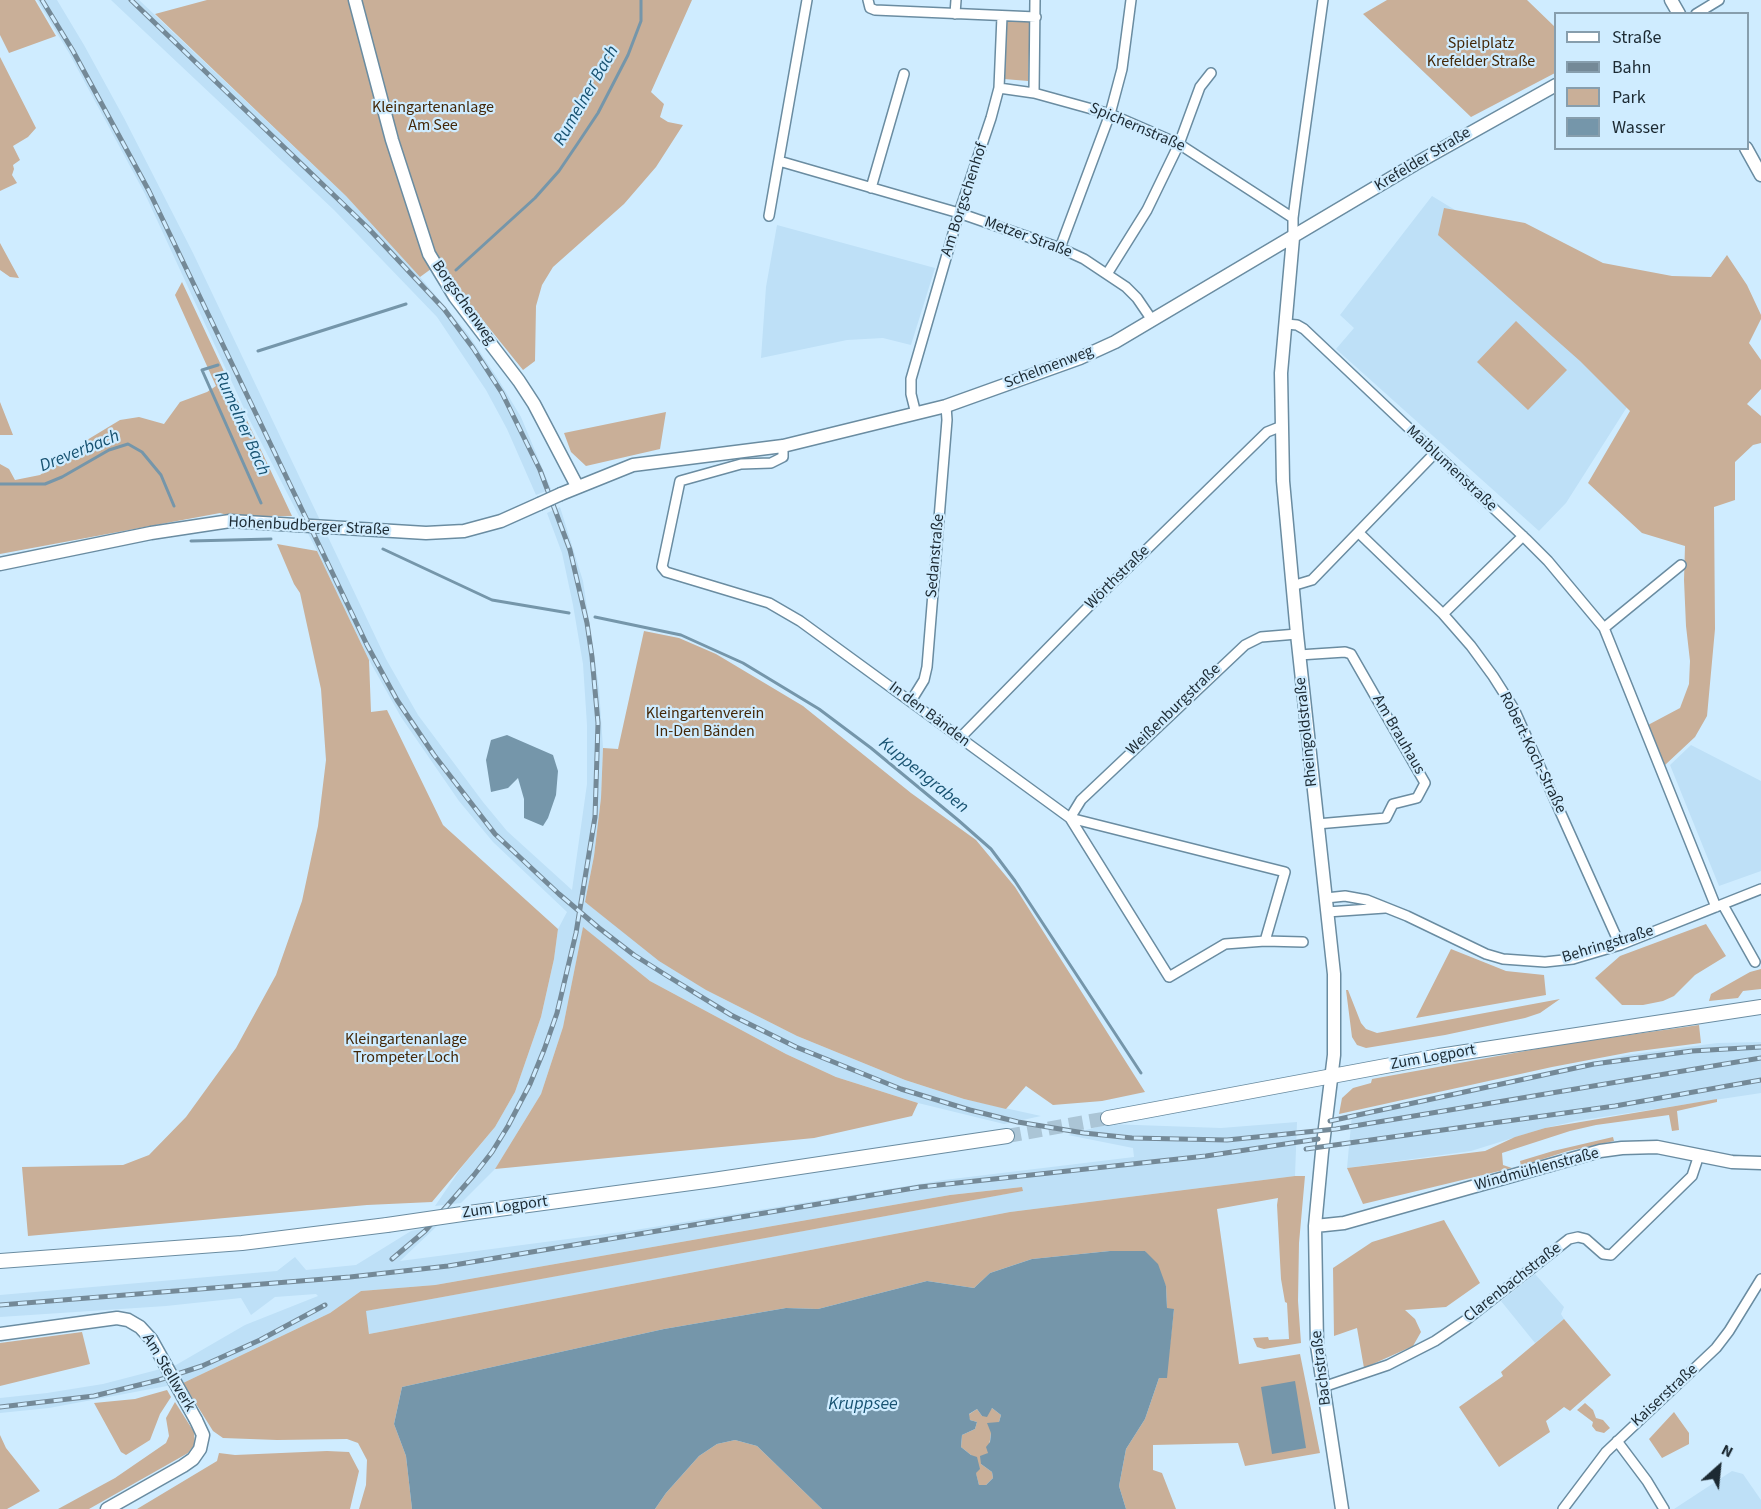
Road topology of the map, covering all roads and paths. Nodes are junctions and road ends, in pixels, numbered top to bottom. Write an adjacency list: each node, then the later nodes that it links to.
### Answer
1 (355, 0): 37 (street, Borgschenweg)
2 (807, 0): 21 (street)
3 (868, 0): 10 (street)
4 (956, 0): 10 (street)
5 (1035, 0): 12 (street)
6 (1131, 0): 18 (street)
7 (1323, 0): 26 (street)
8 (1719, 0): 9 (street)
9 (1699, 12)
10 (955, 14): 11 (street)
11 (1002, 16): 12 (street); 16 (street, Am Borgschenhof)
12 (1036, 17): 17 (street)
13 (904, 74): 23 (street)
14 (1211, 74): 19 (street)
15 (1554, 86): 27 (street, Krefelder Straße)
16 (999, 88): 17 (street, Spichernstraße); 24 (street, Am Borgschenhof)
17 (1035, 93): 18 (street, Spichernstraße)
18 (1110, 114): 19 (street, Spichernstraße); 28 (street)
19 (1179, 144): 26 (street, Spichernstraße); 29 (street)
20 (1747, 150): 22 (street)
21 (779, 161): 23 (street, Metzer Straße); 25 (street)
22 (1761, 175)
23 (871, 188): 24 (street, Metzer Straße)
24 (959, 213): 28 (street, Metzer Straße); 33 (street, Am Borgschenhof)
25 (769, 216)
26 (1293, 218): 27 (street)
27 (1293, 238): 30 (street, Schelmenweg); 31 (street, Rheingoldstraße)
28 (1060, 248): 29 (street, Metzer Straße)
29 (1107, 274): 30 (street, Metzer Straße)
30 (1152, 320): 32 (street, Schelmenweg)
31 (1286, 324): 34 (street, Rheingoldstraße); 36 (street, Maiblumenstraße)
32 (946, 406): 33 (street, Schelmenweg); 47 (street, Sedanstraße)
33 (916, 414): 35 (street, Schelmenweg)
34 (1282, 426): 42 (street, Rheingoldstraße); 48 (street, Wörthstraße)
35 (783, 446): 37 (street, Schelmenweg); 47 (street, In den Bänden)
36 (1434, 454): 38 (street); 39 (street, Maiblumenstraße)
37 (577, 486): 40 (street, Hohenbudberger Straße, bridge)
38 (1359, 533): 42 (street); 43 (street, Robert-Koch-Straße)
39 (1523, 536): 43 (street); 44 (street, Maiblumenstraße)
40 (0, 564)
41 (1681, 565): 44 (street)
42 (1292, 586): 45 (street, Rheingoldstraße)
43 (1443, 614): 58 (street, Robert-Koch-Straße)
44 (1604, 628): 53 (street, Maiblumenstraße)
45 (1297, 634): 46 (street, Rheingoldstraße); 49 (street, Weißenburgstraße)
46 (1299, 655): 50 (street, Rheingoldstraße); 50 (street, Am Brauhaus)
47 (911, 701): 48 (street, In den Bänden)
48 (960, 738): 49 (street, In den Bänden)
49 (1070, 818): 56 (street); 56 (street, In den Bänden)
50 (1317, 824): 52 (street, Rheingoldstraße)
51 (1761, 890): 53 (street, Behringstraße)
52 (1326, 898): 54 (street, Behringstraße); 55 (street, Rheingoldstraße)
53 (1720, 906): 58 (street, Behringstraße); 59 (street, Maiblumenstraße)
54 (1386, 907): 55 (street); 58 (street, Behringstraße)
55 (1328, 912): 61 (street, Rheingoldstraße)
56 (1265, 941): 57 (street)
57 (1303, 942)
58 (1620, 945)
59 (1755, 962)
60 (1761, 1007): 61 (main road, Zum Logport)
61 (1332, 1076): 62 (main road, Zum Logport); 66 (street, Rheingoldstraße)
62 (1107, 1118)
63 (1007, 1136): 67 (main road, Zum Logport, bridge)
64 (1699, 1155): 65 (street, Windmühlenstraße); 66 (street, Windmühlenstraße); 70 (street, Clarenbachstraße)
65 (1761, 1163)
66 (1316, 1226): 70 (street, Bachstraße)
67 (0, 1261)
68 (1761, 1279): 71 (street, Kaiserstraße)
69 (0, 1334): 72 (street, Am Stellwerk, bridge)
70 (1323, 1387): 73 (street, Bachstraße)
71 (1617, 1441): 74 (street, Kaiserstraße); 75 (street)
72 (107, 1509)
73 (1342, 1509)
74 (1563, 1509)
75 (1664, 1509)

